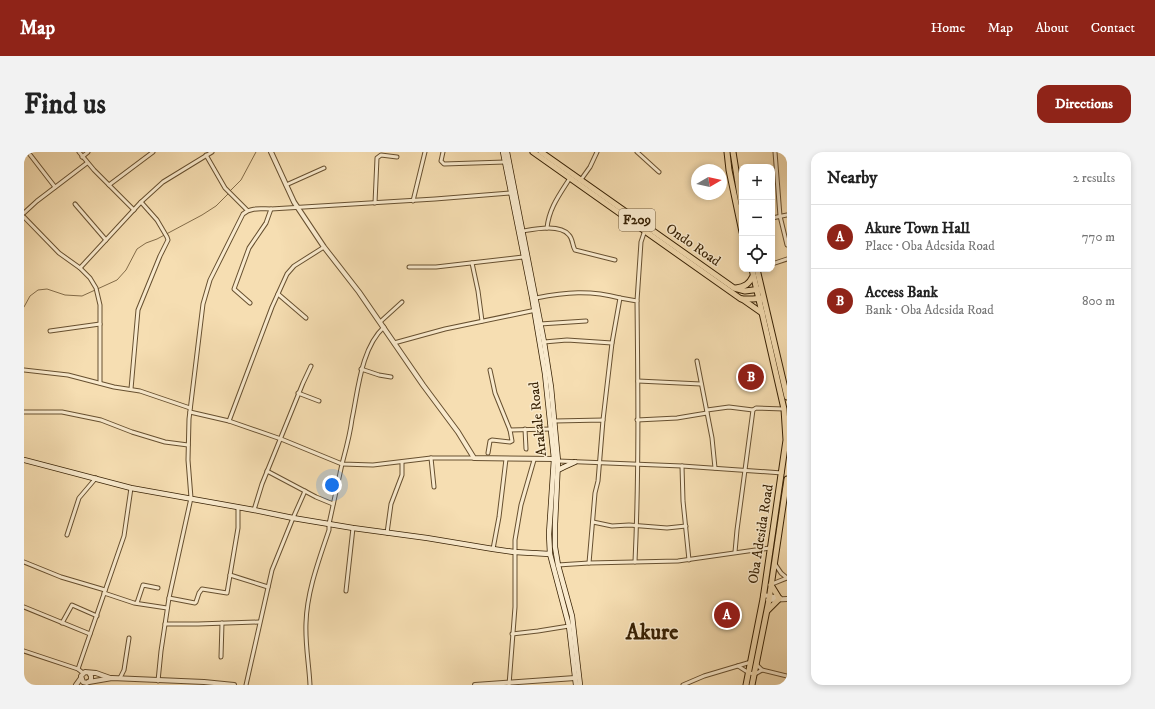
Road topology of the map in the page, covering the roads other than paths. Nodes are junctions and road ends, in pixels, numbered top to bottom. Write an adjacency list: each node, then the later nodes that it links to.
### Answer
1 (28, 152): 29 (street)
2 (79, 152): 19 (street)
3 (88, 152): 19 (street)
4 (153, 152): 27 (street)
5 (212, 152): 18 (street)
6 (271, 152): 28 (street)
7 (425, 152): 32 (street)
8 (443, 152): 21 (street)
9 (503, 152): 21 (main road, Arakale Road)
10 (507, 152): 48 (main road, Arakale Road)
11 (533, 152): 25 (main road, Ondo Road / F209)
12 (541, 152): 26 (main road, Ondo Road / F209)
13 (598, 152): 26 (street)
14 (637, 152): 24 (street)
15 (727, 152): 45 (main road)
16 (732, 152): 31 (main road)
17 (775, 152): 42 (street)
18 (206, 155): 33 (street); 39 (street)
19 (82, 157): 22 (street)
20 (397, 158): 34 (street)
21 (505, 162): 30 (main road, Arakale Road)
22 (87, 163): 27 (street); 29 (street)
23 (324, 168): 28 (street)
24 (659, 172)
25 (570, 178): 26 (main road, Ondo Road / F209); 46 (street)
26 (580, 182): 47 (main road, Ondo Road / F209)
27 (109, 185): 38 (street)
28 (286, 185): 36 (street)
29 (55, 187): 40 (street)
30 (510, 193): 32 (street); 52 (main road, Arakale Road)
31 (741, 200)
32 (413, 201): 34 (street)
33 (141, 202): 38 (street); 96 (street)
34 (375, 203): 36 (street)
35 (75, 204): 49 (street)
36 (298, 207): 37 (street); 51 (street)
37 (271, 209): 39 (street); 71 (street)
38 (134, 210): 49 (street)
39 (247, 210): 101 (street)
40 (24, 213)
41 (787, 215): 42 (street)
42 (780, 216): 44 (street); 50 (street)
43 (24, 217): 58 (street)
44 (775, 217)
45 (739, 218)
46 (547, 228): 48 (street); 54 (street)
47 (645, 228): 62 (main road, Ondo Road / F209); 68 (main road, Ondo Road / F209); 69 (street)
48 (522, 231): 65 (main road, Arakale Road)
49 (106, 240): 58 (street)
50 (787, 245)
51 (324, 247): 64 (street); 77 (street)
52 (523, 257): 55 (street); 72 (main road, Arakale Road)
53 (787, 259): 56 (street)
54 (615, 260)
55 (472, 263): 57 (street); 75 (street)
56 (775, 263)
57 (409, 267)
58 (80, 268): 78 (street)
59 (752, 272): 61 (main road, Oba Adesida Road)
60 (757, 272): 63 (main road)
61 (753, 276): 62 (main road); 63 (main road, Oba Adesida Road)
62 (734, 288): 63 (main road, F209)
63 (759, 290): 67 (main road, Oba Adesida Road)
64 (278, 294): 74 (street); 105 (street)
65 (536, 298): 66 (street); 72 (main road, Arakale Road)
66 (620, 298): 69 (street); 84 (street)
67 (761, 298): 68 (main road); 73 (main road, Oba Adesida Road); 88 (main road)
68 (741, 299): 73 (main road)
69 (637, 301): 93 (street)
70 (402, 302): 77 (street)
71 (250, 303)
72 (536, 310): 75 (street); 79 (main road, Arakale Road); 91 (main road, Arakale Road)
73 (762, 313): 88 (main road, Oba Adesida Road)
74 (306, 318)
75 (482, 321): 83 (street)
76 (586, 321): 79 (street)
77 (380, 322): 80 (street)
78 (100, 324): 81 (street); 94 (street)
79 (540, 324): 82 (main road, Arakale Road)
80 (384, 327): 83 (street); 87 (street)
81 (50, 331)
82 (544, 342): 84 (street); 91 (main road, Arakale Road)
83 (394, 343): 117 (street)
84 (612, 343): 106 (street)
85 (697, 361): 95 (street)
86 (311, 366): 97 (street)
87 (361, 369): 92 (street); 125 (street)
88 (778, 369): 98 (main road); 100 (main road, Oba Adesida Road)
89 (24, 370): 94 (street)
90 (490, 370): 110 (street)
91 (547, 374): 108 (main road, Arakale Road); 109 (main road, Arakale Road)
92 (390, 377)
93 (638, 381): 95 (street); 107 (street)
94 (100, 383): 96 (street)
95 (701, 384): 104 (street)
96 (131, 389): 101 (street)
97 (298, 393): 99 (street); 112 (street)
98 (787, 397)
99 (319, 401)
100 (784, 409): 102 (street); 132 (main road, Oba Adesida Road)
101 (190, 410): 105 (street); 113 (street)
102 (753, 410): 104 (street); 130 (street)
103 (24, 412): 113 (street)
104 (707, 412): 107 (street); 128 (street)
105 (229, 420): 112 (street)
106 (603, 420): 108 (street); 124 (street)
107 (638, 420): 126 (street)
108 (554, 421): 121 (main road, Arakale Road)
109 (551, 428): 111 (street); 121 (main road, Arakale Road)
110 (510, 430): 111 (street); 115 (street)
111 (525, 430): 114 (street)
112 (281, 439): 125 (street); 131 (street)
113 (188, 445): 138 (street)
114 (526, 449)
115 (488, 453)
116 (431, 458): 117 (street); 122 (street); 135 (street)
117 (474, 458): 118 (street)
118 (506, 459): 120 (street); 152 (street)
119 (24, 460): 133 (main road)
120 (534, 460): 121 (street); 153 (street)
121 (556, 460): 123 (street); 129 (main road, Arakale Road); 142 (main road, Arakale Road)
122 (402, 462): 125 (street); 149 (street)
123 (575, 462): 124 (street); 129 (main road)
124 (600, 462): 126 (street); 144 (street)
125 (342, 464): 139 (street)
126 (637, 465): 127 (street); 146 (street)
127 (682, 466): 128 (street); 147 (street)
128 (715, 468): 130 (street)
129 (558, 470): 142 (main road, Arakale Road)
130 (744, 470): 132 (street); 154 (street)
131 (267, 471): 137 (street); 141 (street)
132 (782, 474): 151 (main road, Oba Adesida Road)
133 (96, 478): 136 (main road); 150 (street)
134 (787, 479): 160 (main road)
135 (434, 486)
136 (131, 488): 138 (main road); 167 (street)
137 (305, 491): 139 (street); 143 (street)
138 (190, 498): 140 (main road); 170 (street)
139 (333, 504): 145 (street)
140 (238, 507): 141 (main road); 162 (street)
141 (254, 510): 143 (main road)
142 (553, 510): 155 (main road, Arakale Road); 161 (main road, Arakale Road)
143 (293, 518): 145 (main road); 164 (street)
144 (593, 522): 146 (street); 159 (street)
145 (329, 524): 148 (main road); 208 (street)
146 (637, 526): 147 (street); 158 (street)
147 (686, 526): 156 (street)
148 (354, 528): 149 (main road); 166 (street)
149 (387, 533): 152 (main road)
150 (67, 535)
151 (770, 548): 154 (street); 169 (main road, Oba Adesida Road)
152 (492, 549): 153 (main road)
153 (514, 552): 155 (main road); 185 (street)
154 (735, 552): 156 (street)
155 (550, 554): 168 (main road, Arakale Road)
156 (689, 560): 158 (street)
157 (24, 562): 167 (street)
158 (635, 562): 159 (street)
159 (589, 563): 161 (street)
160 (774, 564): 163 (main road); 163 (street)
161 (558, 565): 168 (main road, Arakale Road)
162 (230, 575): 164 (street); 170 (street)
163 (771, 585): 171 (main road); 172 (main road)
164 (268, 587): 179 (street)
165 (158, 588): 174 (street)
166 (346, 590)
167 (105, 592): 174 (street); 178 (street)
168 (564, 596): 183 (main road, Arakale Road); 211 (main road, Arakale Road)
169 (763, 597): 171 (street); 189 (main road, Oba Adesida Road)
170 (169, 598): 176 (street)
171 (769, 598): 172 (street); 177 (main road)
172 (780, 599): 173 (street); 177 (main road)
173 (787, 599)
174 (137, 603): 176 (street)
175 (24, 607): 180 (street)
176 (167, 608): 182 (street)
177 (767, 611): 189 (main road)
178 (97, 616): 180 (street); 184 (street)
179 (259, 622): 181 (street); 207 (street)
180 (62, 623): 184 (street)
181 (222, 623): 182 (street); 188 (street)
182 (165, 624): 201 (street)
183 (569, 626): 185 (street); 200 (main road, Arakale Road)
184 (90, 634): 191 (street)
185 (512, 634): 204 (street)
186 (129, 638): 199 (street)
187 (24, 651): 191 (street)
188 (222, 657)
189 (754, 663): 190 (street); 192 (street); 195 (main road, Oba Adesida Road)
190 (738, 666): 195 (street); 212 (street)
191 (78, 669): 193 (street)
192 (762, 670): 195 (street); 196 (street)
193 (83, 673): 194 (street); 197 (street)
194 (89, 673): 198 (street); 202 (street)
195 (752, 673): 213 (main road, Oba Adesida Road); 214 (main road)
196 (787, 676)
197 (81, 678): 202 (street); 205 (street)
198 (112, 678): 199 (street); 202 (street)
199 (120, 678): 201 (street)
200 (574, 678): 204 (street); 210 (main road, Arakale Road)
201 (158, 681): 203 (street)
202 (87, 683)
203 (187, 683): 206 (street)
204 (509, 684): 209 (street)
205 (76, 685)
206 (234, 685)
207 (246, 685)
208 (310, 685)
209 (475, 685)
210 (576, 685)
211 (580, 685)
212 (683, 685)
213 (746, 685)
214 (752, 685)

